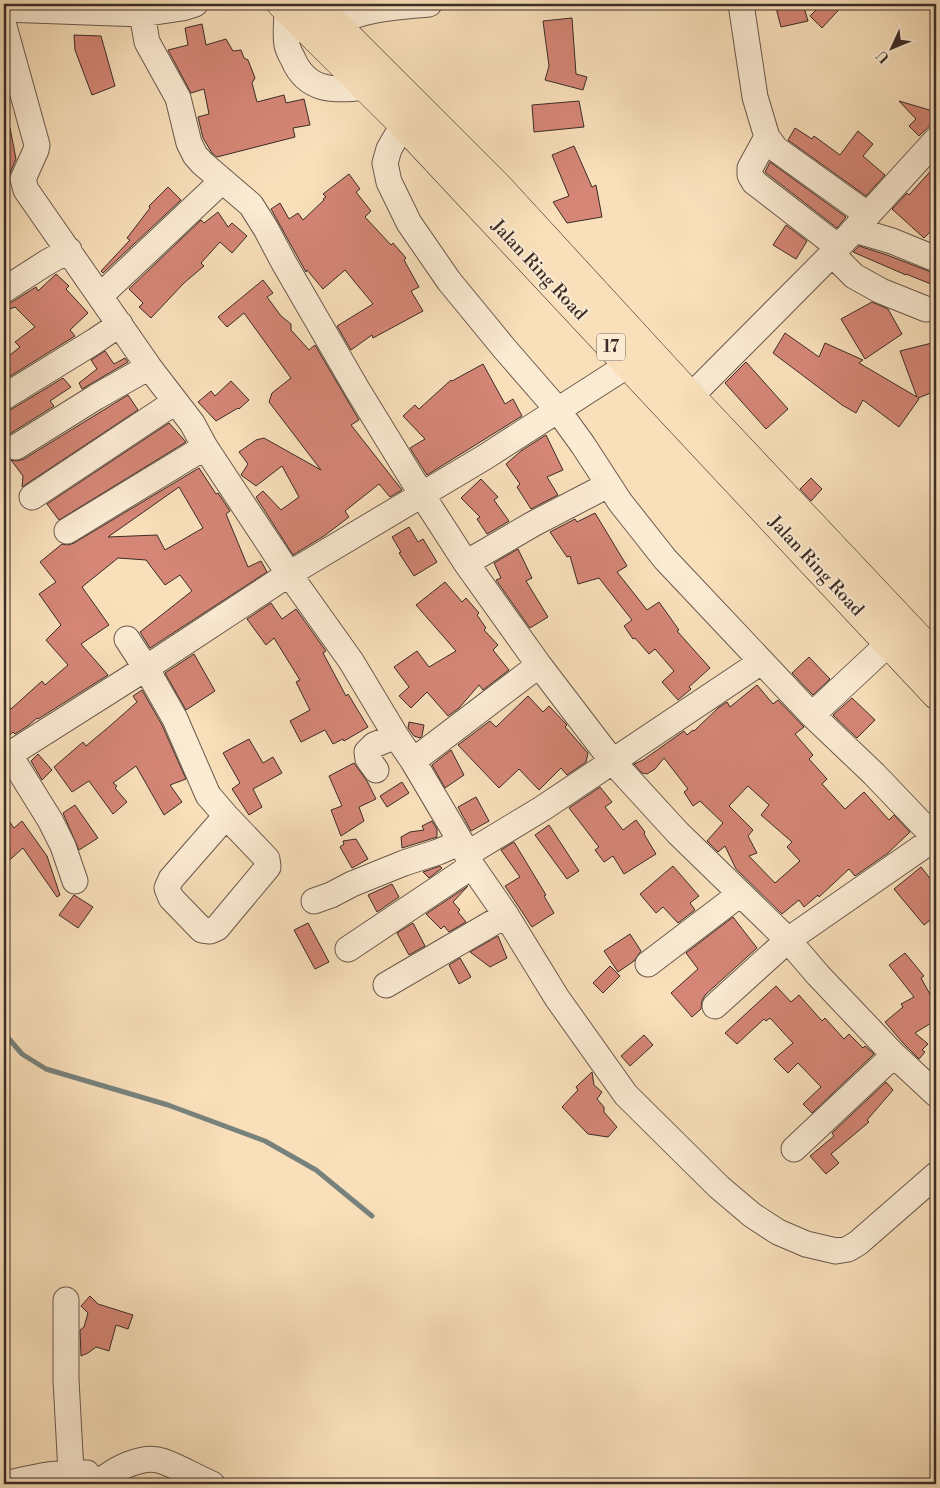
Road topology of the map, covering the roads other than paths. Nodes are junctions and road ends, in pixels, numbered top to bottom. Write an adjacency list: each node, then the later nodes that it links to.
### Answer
1 (195, 4): 7 (street)
2 (316, 4): 8 (highway, Jalan Ring Road / 17)
3 (429, 4): 8 (street)
4 (741, 4): 11 (street)
5 (284, 7): 10 (highway, Jalan Ring Road / 17)
6 (4, 9): 7 (street)
7 (142, 14): 13 (street)
8 (336, 24): 23 (highway, Jalan Ring Road / 17)
9 (4, 26): 15 (street)
10 (403, 125): 22 (highway, Jalan Ring Road / 17); 26 (street)
11 (767, 137): 14 (street); 14 (street)
12 (936, 140): 14 (street)
13 (222, 181): 18 (street); 30 (street)
14 (848, 236): 16 (street); 19 (street); 23 (street)
15 (69, 250): 17 (street); 18 (street)
16 (936, 259)
17 (4, 290)
18 (100, 296): 20 (street)
19 (926, 309)
20 (120, 324): 21 (street); 24 (street)
21 (149, 367): 25 (street); 27 (street)
22 (618, 370): 26 (street); 36 (highway, Jalan Ring Road / 17)
23 (691, 396): 37 (highway, Jalan Ring Road / 17)
24 (4, 397)
25 (175, 402): 28 (street); 31 (street)
26 (565, 404): 29 (street); 30 (street)
27 (16, 447)
28 (205, 447): 32 (street); 34 (street)
29 (608, 485): 33 (street); 38 (street)
30 (422, 495): 33 (street); 34 (street)
31 (32, 497)
32 (67, 531)
33 (466, 563): 39 (street)
34 (289, 574): 40 (street); 43 (street)
35 (127, 639): 40 (street)
36 (888, 644): 41 (highway, Jalan Ring Road / 17); 42 (street)
37 (936, 656)
38 (762, 662): 42 (street); 46 (street)
39 (539, 665): 45 (street); 46 (street)
40 (146, 668): 44 (street); 48 (street)
41 (936, 695)
42 (812, 715): 49 (street)
43 (396, 736): 45 (street); 47 (street)
44 (7, 756): 51 (street)
45 (413, 761): 50 (street)
46 (613, 762): 50 (street); 52 (street)
47 (376, 770)
48 (226, 816)
49 (936, 839): 55 (street)
50 (467, 854): 53 (street); 54 (street); 56 (street)
51 (75, 880)
52 (740, 894): 55 (street); 57 (street)
53 (314, 901)
54 (506, 915): 58 (street); 63 (street)
55 (788, 940): 59 (street); 60 (street)
56 (348, 949)
57 (648, 964)
58 (386, 985)
59 (715, 1006)
60 (894, 1055): 61 (street); 62 (street)
61 (936, 1094)
62 (794, 1149)
63 (936, 1175)
64 (66, 1300): 65 (street)
65 (71, 1472): 66 (street); 67 (street)
66 (102, 1483): 68 (street)
67 (4, 1484)
68 (212, 1484)

